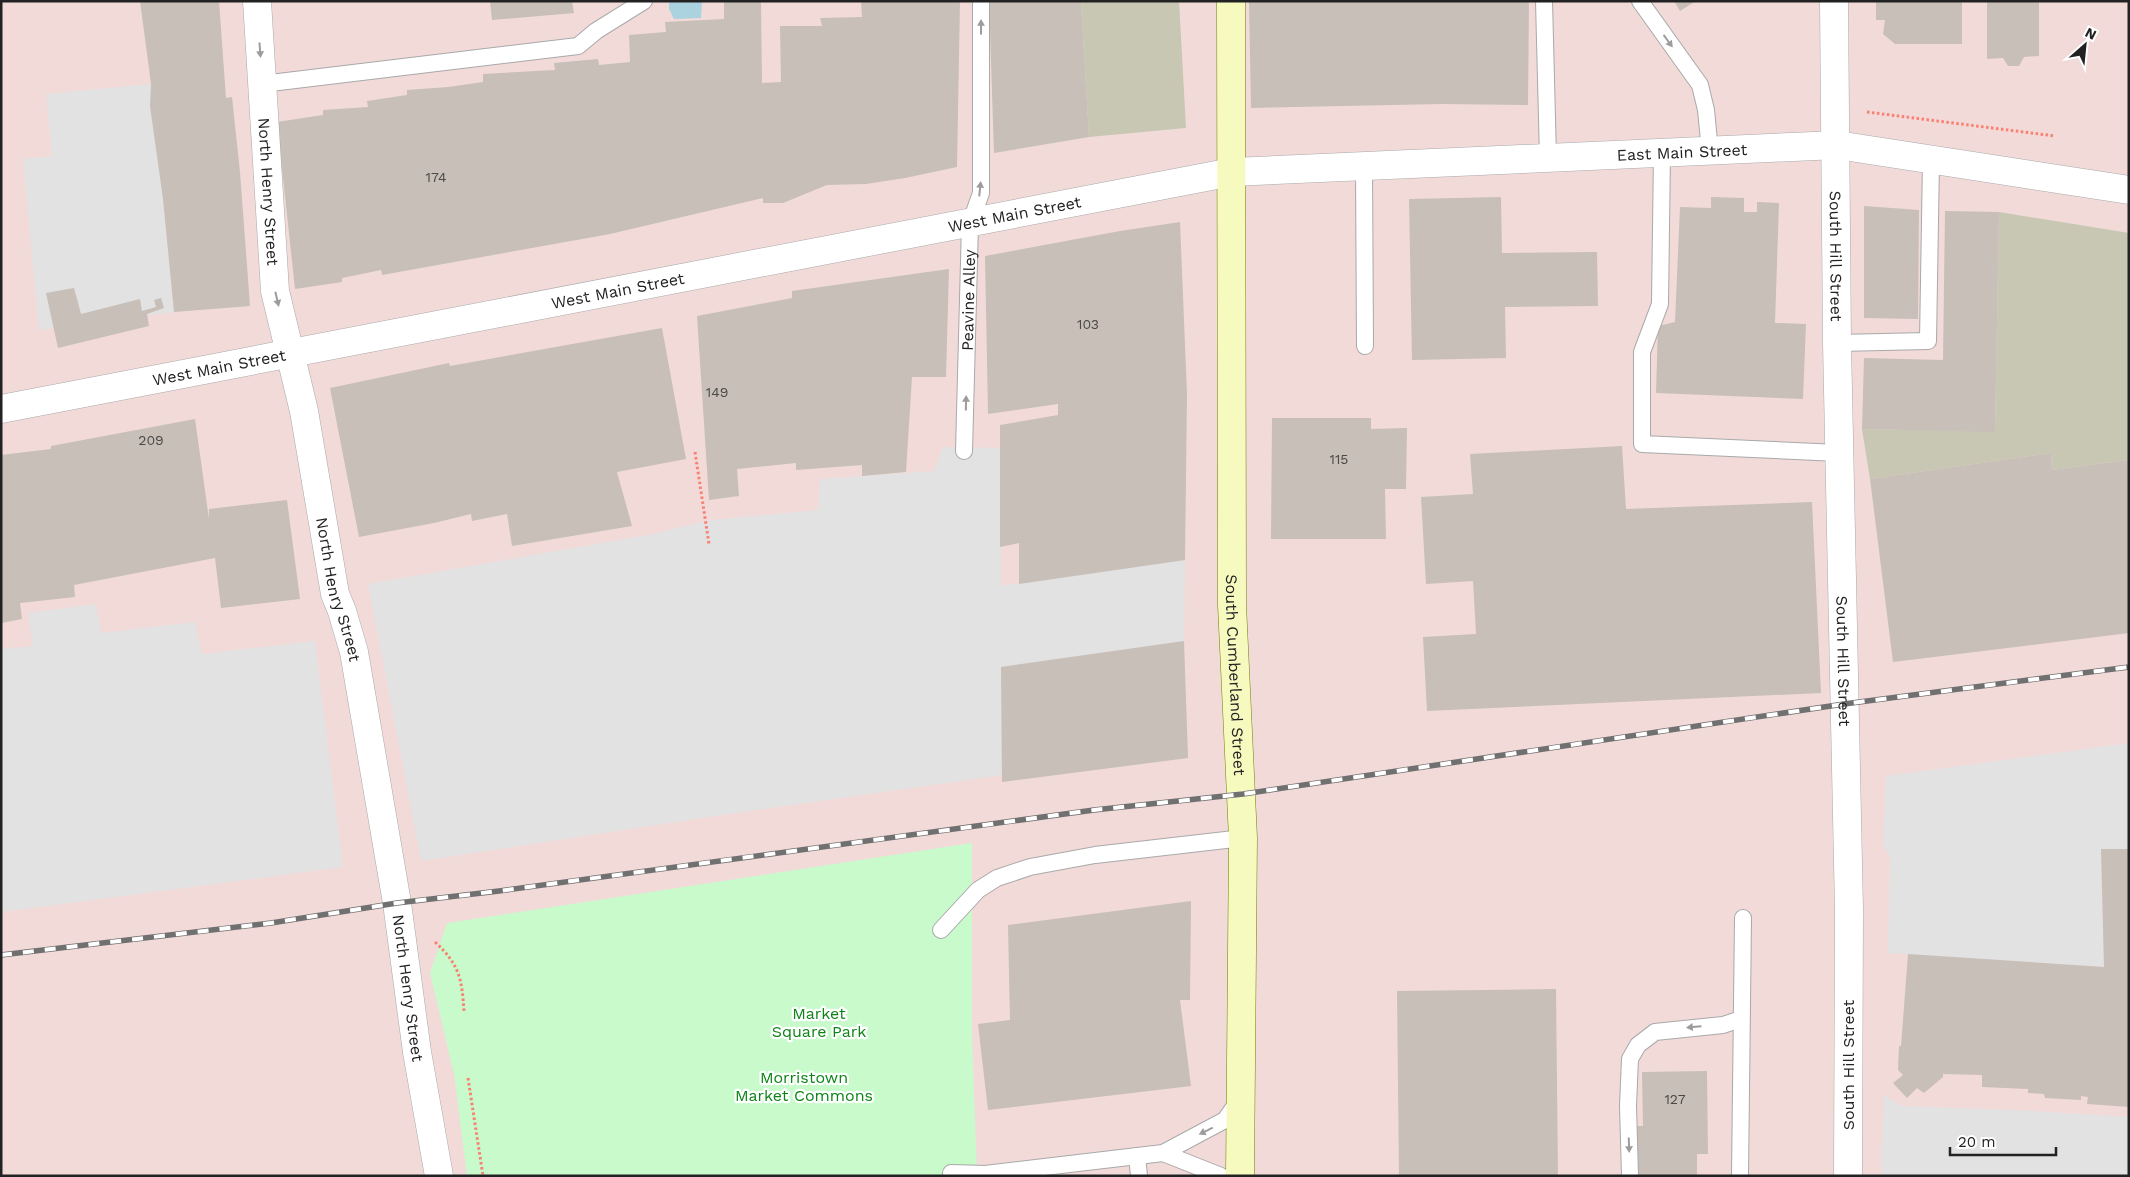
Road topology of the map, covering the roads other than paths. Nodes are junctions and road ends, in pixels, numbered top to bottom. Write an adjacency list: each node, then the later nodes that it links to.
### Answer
1 (257, 1): 8 (street, North Henry Street, one-way to 8)
2 (644, 1): 8 (lane)
3 (981, 1): 17 (lane, Peavine Alley, one-way to 3)
4 (1231, 1): 15 (main road, South Cumberland Street)
5 (1544, 1): 12 (lane)
6 (1640, 1): 10 (lane, one-way to 10)
7 (1834, 1): 9 (street, South Hill Street)
8 (262, 84): 20 (street, North Henry Street, one-way to 20)
9 (1837, 145): 10 (street, East Main Street); 13 (street, East Main Street); 18 (street, South Hill Street)
10 (1710, 151): 11 (street, East Main Street)
11 (1662, 153): 12 (street, East Main Street); 23 (lane)
12 (1548, 158): 14 (street, East Main Street)
13 (1931, 161): 16 (street, East Main Street); 18 (lane)
14 (1364, 166): 15 (street, East Main Street); 19 (lane)
15 (1232, 172): 17 (street, West Main Street); 24 (main road, South Cumberland Street)
16 (2129, 190)
17 (970, 224): 20 (street, West Main Street); 22 (lane, Peavine Alley, one-way to 17)
18 (1837, 343): 23 (street, South Hill Street)
19 (1365, 346)
20 (289, 352): 21 (street, West Main Street); 32 (street, North Henry Street)
21 (1, 409)
22 (964, 451)
23 (1839, 453): 38 (street, South Hill Street)
24 (1243, 838): 26 (lane); 28 (main road, South Cumberland Street)
25 (1743, 918): 27 (lane)
26 (941, 930)
27 (1741, 1019): 36 (lane, one-way to 36); 37 (lane)
28 (1240, 1098): 29 (lane, one-way to 29); 35 (main road, South Cumberland Street)
29 (1163, 1153): 30 (lane); 34 (lane)
30 (1137, 1156): 31 (lane); 33 (lane)
31 (951, 1173)
32 (439, 1176)
33 (1139, 1176)
34 (1221, 1176)
35 (1240, 1176)
36 (1630, 1176)
37 (1740, 1176)
38 (1848, 1176)

